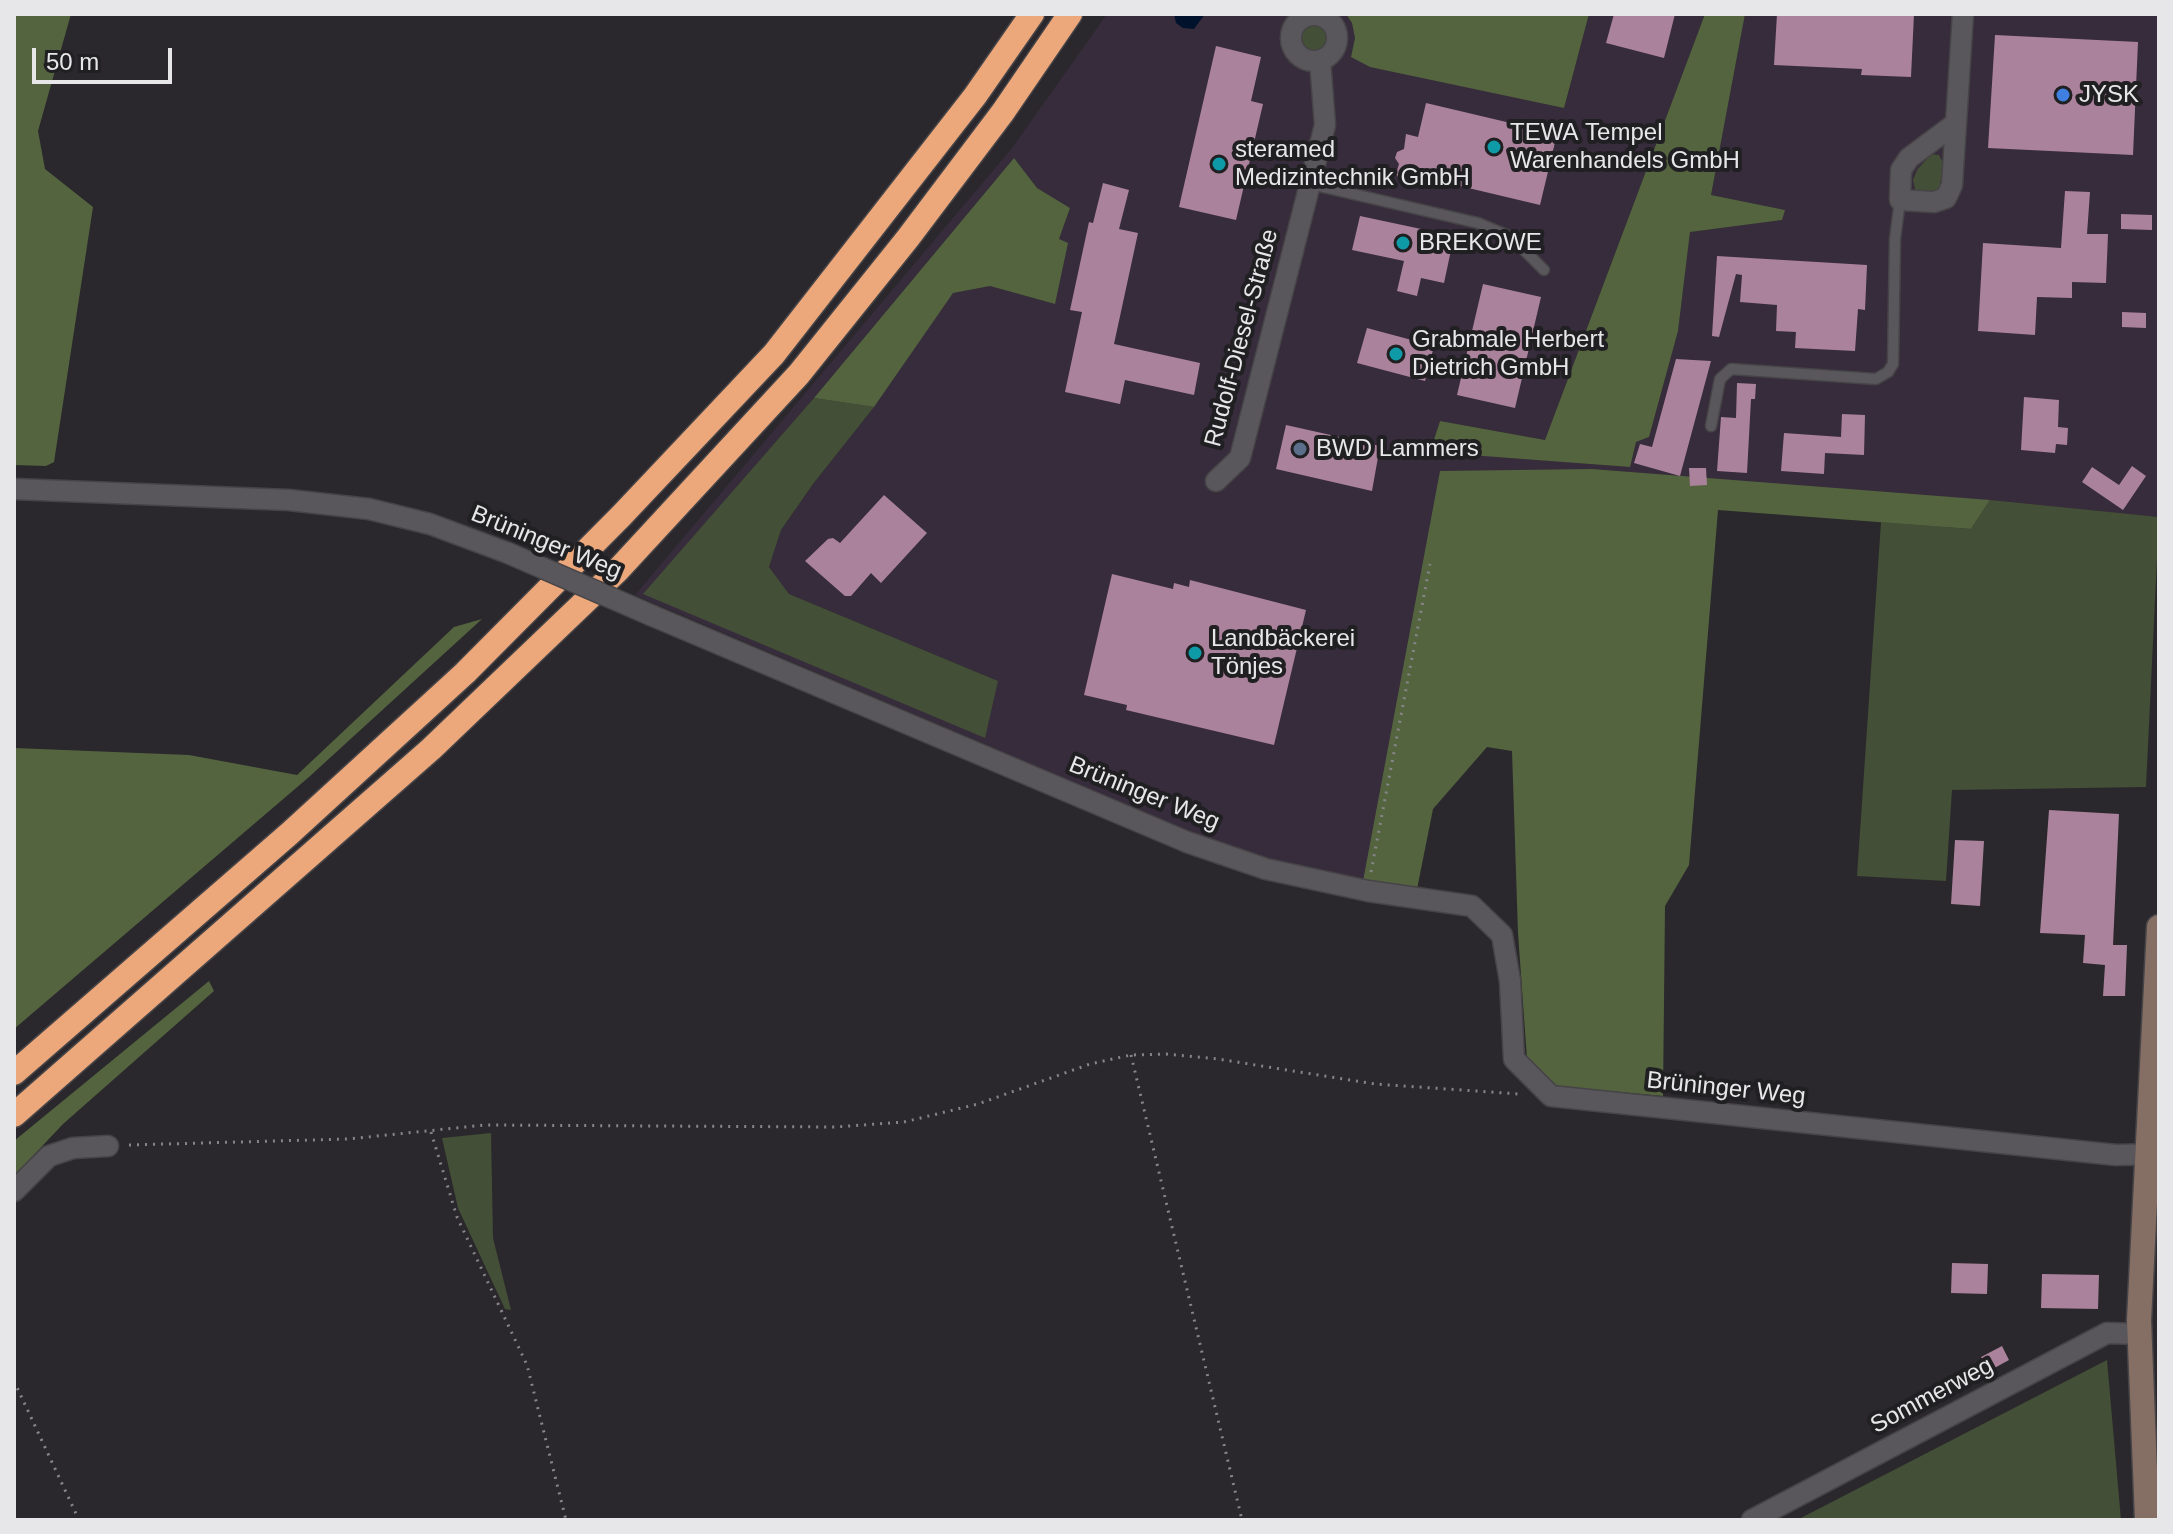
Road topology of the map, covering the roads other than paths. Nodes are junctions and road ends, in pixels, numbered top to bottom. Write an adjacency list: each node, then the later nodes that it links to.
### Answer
1 (1032, 14): 14 (highway)
2 (1070, 14): 15 (highway)
3 (1963, 14): 6 (street)
4 (1320, 15): 5 (street, Rudolf-Diesel-Straße); 5 (street, Rudolf-Diesel-Straße)
5 (1320, 60): 7 (street, Rudolf-Diesel-Straße)
6 (1956, 123): 8 (street); 8 (street)
7 (1310, 184): 9 (lane); 11 (street, Rudolf-Diesel-Straße)
8 (1900, 200): 10 (lane)
9 (1544, 270)
10 (1711, 426)
11 (1216, 481)
12 (14, 489): 17 (street, Brüninger Weg, bridge)
13 (2159, 927): 17 (main road)
14 (14, 1073)
15 (14, 1115)
16 (108, 1146): 18 (street)
17 (2152, 1154): 19 (main road)
18 (14, 1191)
19 (2139, 1334): 20 (main road); 21 (street, Sommerweg)
20 (2151, 1460): 22 (main road)
21 (1752, 1520)
22 (2147, 1520)

